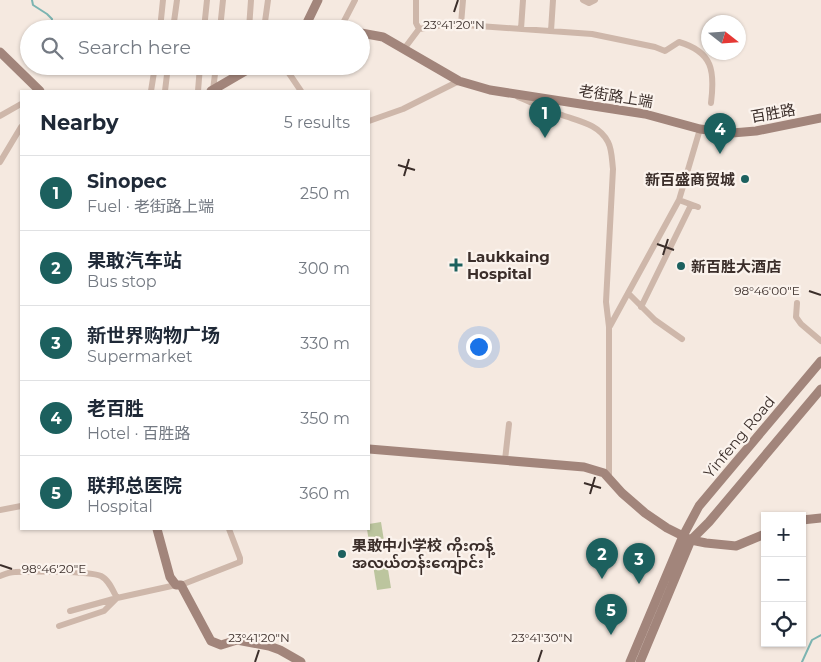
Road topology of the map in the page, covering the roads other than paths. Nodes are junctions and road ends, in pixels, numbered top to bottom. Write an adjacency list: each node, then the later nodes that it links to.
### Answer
1 (164, 0): 15 (street)
2 (177, 0): 16 (street)
3 (207, 0): 17 (street)
4 (223, 0): 18 (street)
5 (251, 0): 19 (street)
6 (268, 0): 20 (street)
7 (318, 0): 21 (main road)
8 (355, 0): 22 (street)
9 (416, 0): 24 (street)
10 (462, 0): 23 (street)
11 (523, 0): 25 (street)
12 (553, 0): 26 (street)
13 (583, 0): 14 (street)
14 (595, 0)
15 (161, 20)
16 (174, 20)
17 (205, 20)
18 (221, 20)
19 (250, 20)
20 (265, 20)
21 (308, 20)
22 (345, 20)
23 (461, 24): 24 (street); 25 (street)
24 (419, 29): 28 (street)
25 (521, 29): 26 (street)
26 (551, 31): 46 (street)
27 (370, 34): 28 (main road, 老街路上端)
28 (404, 49): 38 (main road, 老街路上端)
29 (0, 52): 30 (main road)
30 (20, 72)
31 (24, 75): 39 (main road)
32 (154, 75): 40 (street)
33 (167, 75): 41 (street)
34 (199, 75): 42 (street)
35 (214, 75): 43 (street)
36 (237, 75): 43 (main road)
37 (290, 75): 44 (street)
38 (459, 81): 45 (main road, 老街路上端); 50 (street)
39 (39, 90)
40 (152, 90)
41 (165, 90)
42 (198, 90)
43 (212, 90)
44 (300, 90)
45 (509, 94): 51 (main road, 老街路上端); 60 (street)
46 (711, 103)
47 (20, 105): 48 (street)
48 (0, 116)
49 (821, 118): 51 (main road, 百胜路)
50 (370, 122)
51 (700, 128): 54 (street)
52 (20, 129): 53 (street)
53 (0, 162)
54 (679, 200): 55 (street); 57 (street)
55 (691, 204): 56 (street); 59 (street)
56 (698, 208)
57 (628, 293): 59 (street); 60 (street)
58 (797, 304): 62 (street)
59 (642, 307): 61 (street)
60 (609, 327): 68 (street)
61 (682, 339)
62 (821, 341)
63 (821, 361): 76 (main road, Yinfeng Road)
64 (821, 389): 76 (main road)
65 (509, 424): 67 (street)
66 (370, 449): 67 (main road)
67 (505, 460): 68 (main road)
68 (609, 478): 76 (main road)
69 (20, 506): 70 (street)
70 (0, 510)
71 (821, 518): 72 (main road)
72 (806, 520)
73 (158, 530): 78 (main road)
74 (229, 530): 78 (street)
75 (761, 536): 76 (main road)
76 (687, 538): 83 (main road); 84 (main road)
77 (0, 576): 79 (street)
78 (179, 585): 79 (street); 82 (main road)
79 (117, 598): 80 (street); 81 (street)
80 (70, 611)
81 (59, 626)
82 (301, 662)
83 (630, 662)
84 (640, 662)

